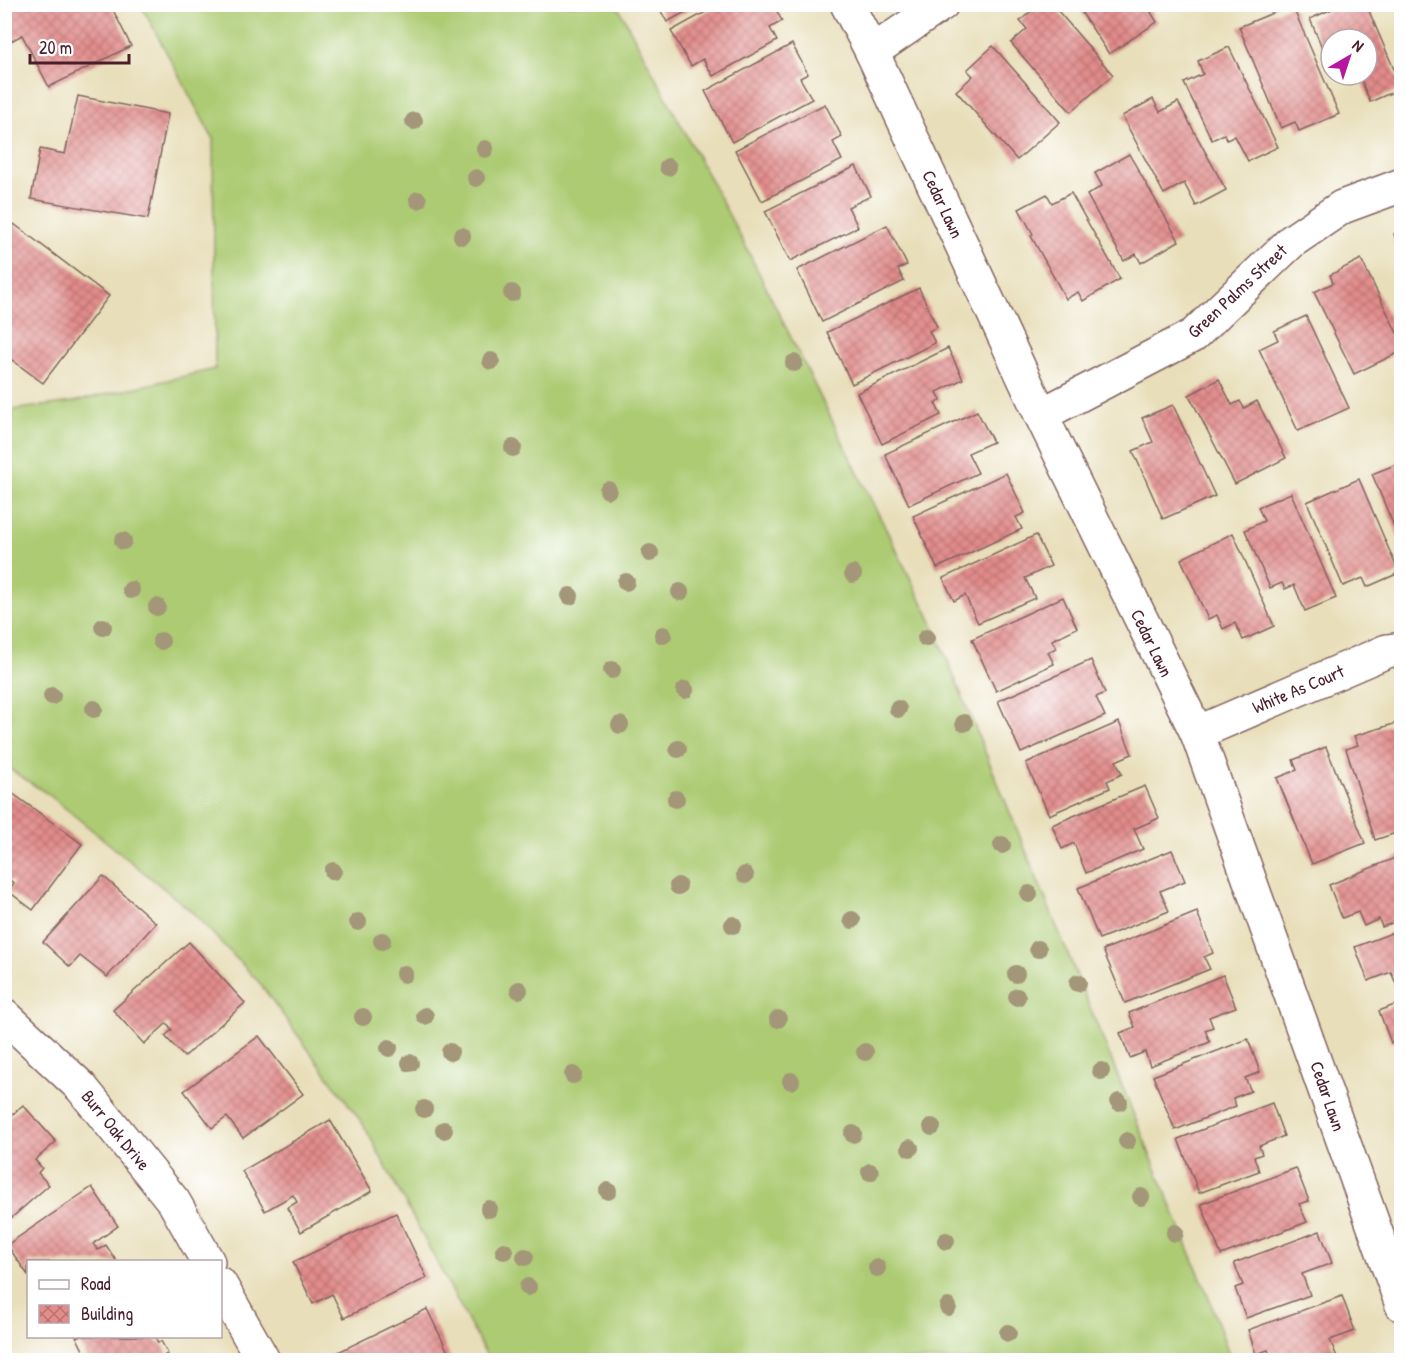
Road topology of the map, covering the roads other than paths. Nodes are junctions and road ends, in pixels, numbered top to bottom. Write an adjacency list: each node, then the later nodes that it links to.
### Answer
1 (847, 4): 3 (street, Cedar Lawn)
2 (942, 4): 3 (street)
3 (872, 52): 5 (street, Cedar Lawn)
4 (1401, 185): 5 (street, Green Palms Street)
5 (1041, 415): 7 (street, Cedar Lawn)
6 (1401, 649): 7 (street, White As Court)
7 (1197, 733): 11 (street, Cedar Lawn)
8 (4, 1015): 9 (street, Burr Oak Drive)
9 (207, 1260)
10 (222, 1288): 12 (street)
11 (1401, 1305)
12 (263, 1360)

